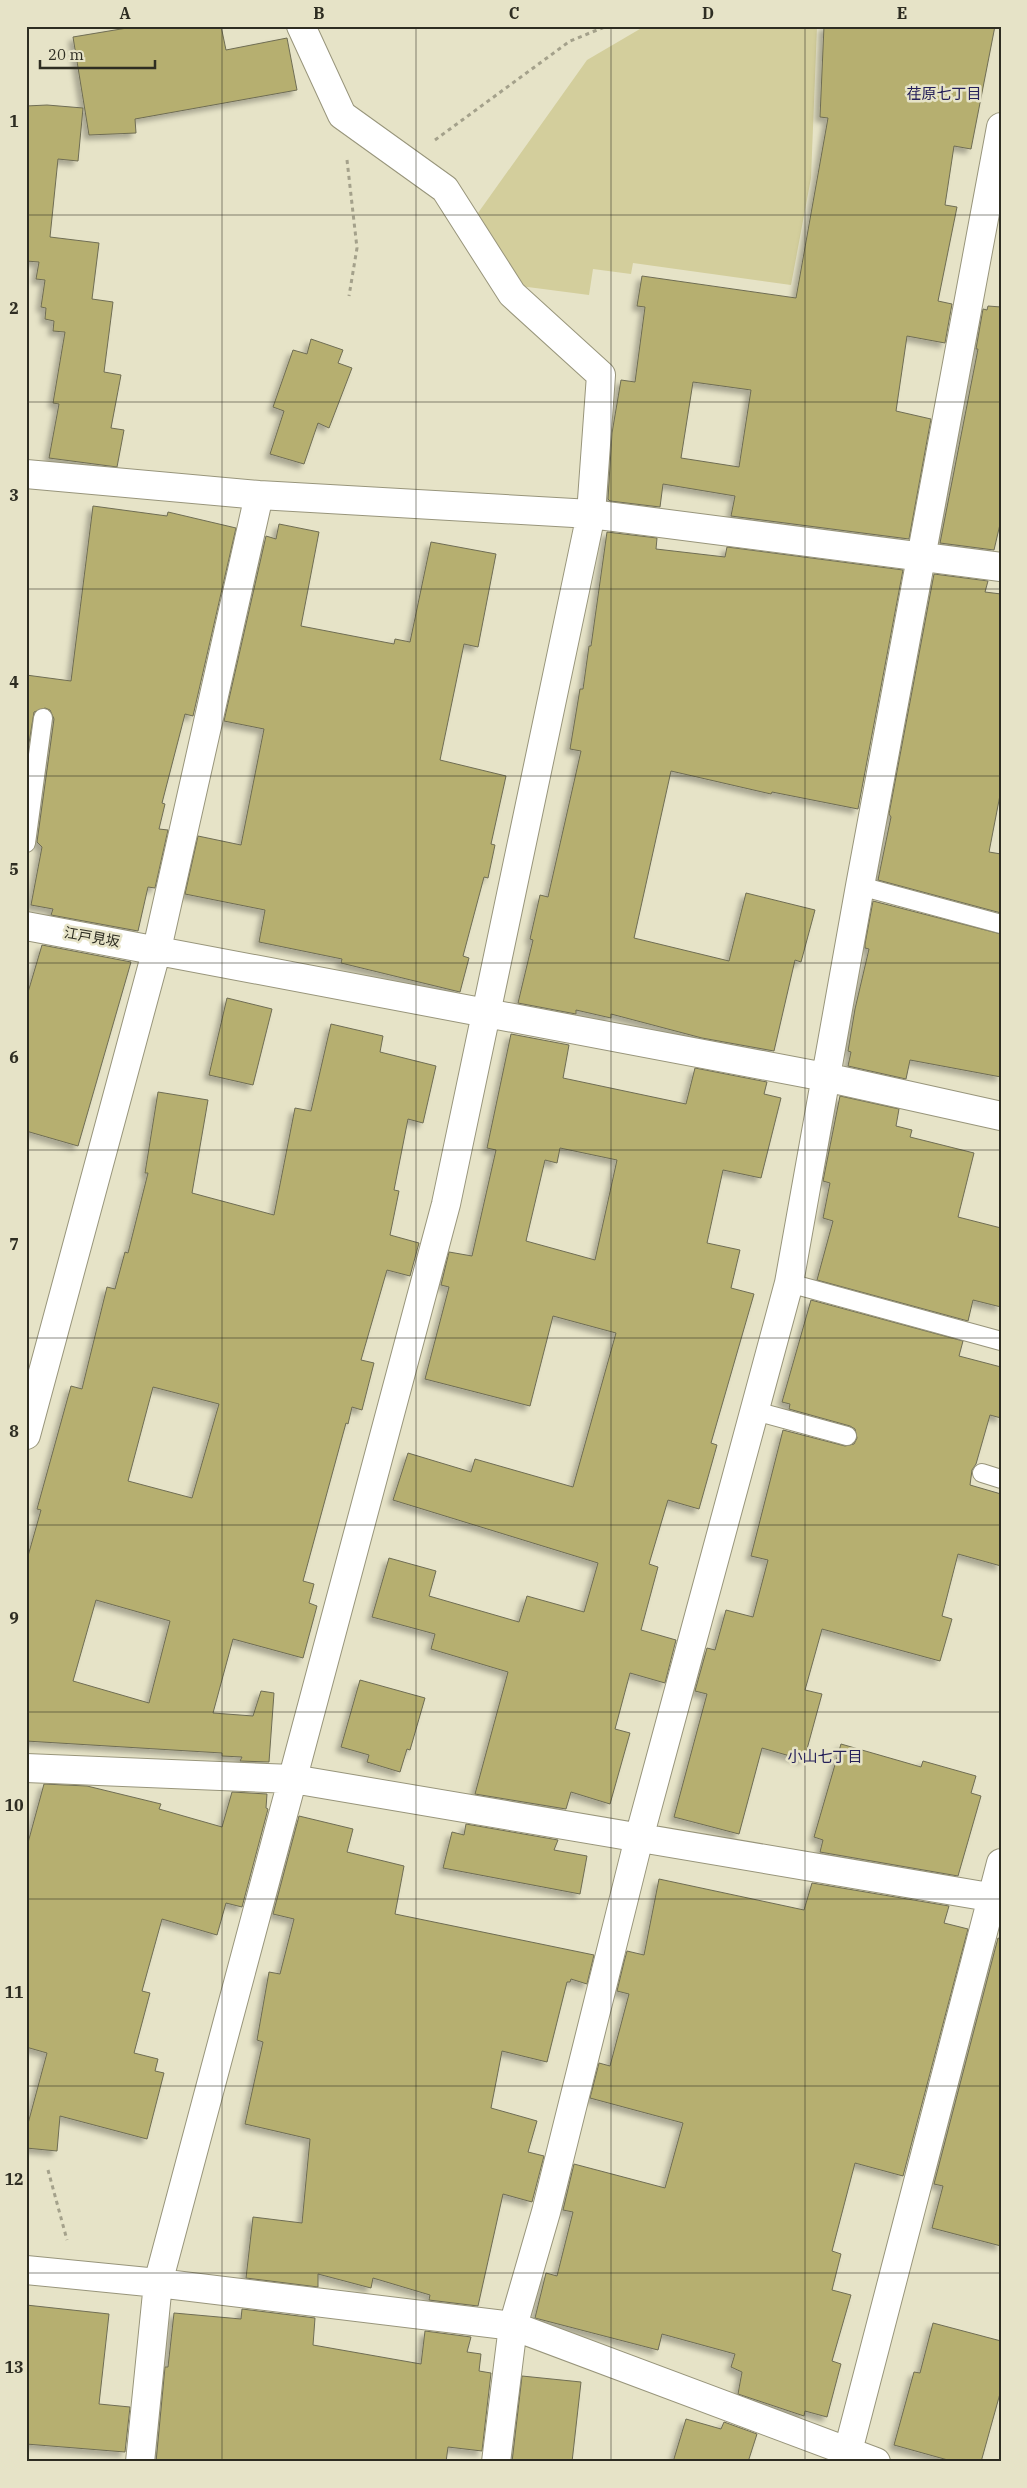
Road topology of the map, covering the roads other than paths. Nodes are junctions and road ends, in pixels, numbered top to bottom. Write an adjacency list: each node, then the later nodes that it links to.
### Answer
1 (301, 26): 5 (street)
2 (1001, 128): 6 (street)
3 (26, 474): 4 (street)
4 (259, 495): 5 (street); 13 (street)
5 (591, 514): 6 (street); 14 (street)
6 (920, 556): 7 (street); 10 (street)
7 (1001, 567)
8 (43, 718): 9 (lane)
9 (26, 843)
10 (860, 886): 11 (lane); 15 (street)
11 (1001, 924)
12 (26, 926): 13 (street, 江戸見坂)
13 (157, 949): 14 (street, 江戸見坂); 20 (street)
14 (487, 1012): 15 (street, 江戸見坂); 25 (street)
15 (825, 1077): 16 (street, 江戸見坂); 17 (street)
16 (1001, 1116)
17 (788, 1283): 18 (lane); 19 (street)
18 (1001, 1341)
19 (755, 1411): 21 (lane); 26 (street)
20 (26, 1435)
21 (847, 1436)
22 (982, 1473): 23 (lane)
23 (1001, 1479)
24 (26, 1768): 25 (street)
25 (293, 1778): 26 (street); 30 (street)
26 (640, 1838): 28 (street); 31 (street)
27 (1001, 1863): 28 (street)
28 (996, 1899): 32 (street)
29 (26, 2270): 30 (street)
30 (158, 2283): 31 (street); 33 (street)
31 (513, 2326): 32 (street); 34 (street)
32 (848, 2451): 35 (street)
33 (140, 2462)
34 (496, 2462)
35 (876, 2462)

